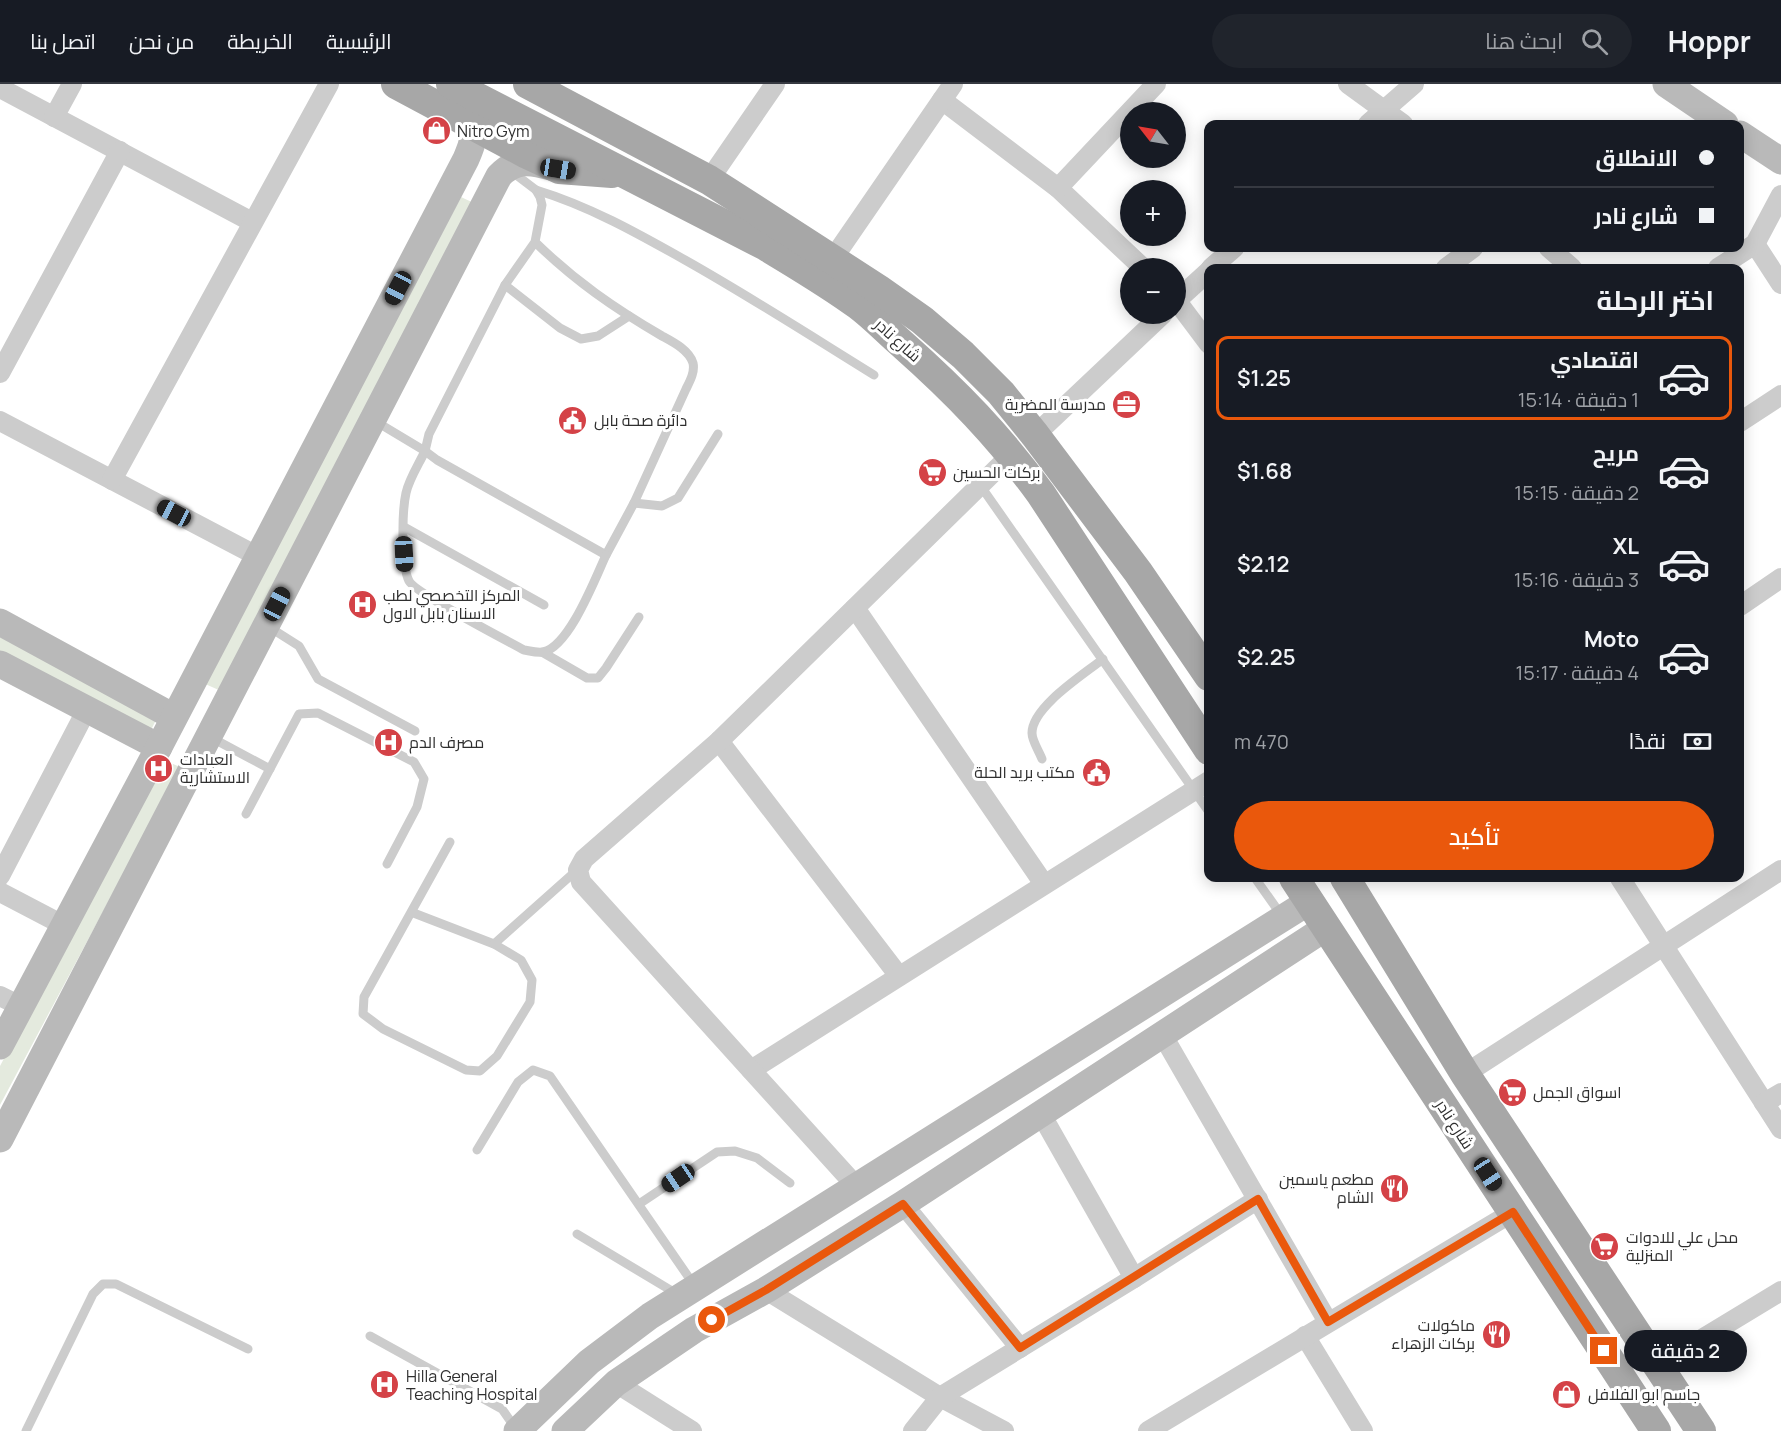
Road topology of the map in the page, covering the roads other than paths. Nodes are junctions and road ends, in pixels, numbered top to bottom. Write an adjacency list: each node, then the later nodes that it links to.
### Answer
1 (72, 84): 14 (street)
2 (329, 84): 31 (street)
3 (396, 84): 15 (main road)
4 (775, 84): 24 (street)
5 (1156, 84): 27 (street)
6 (1348, 84): 13 (street)
7 (1414, 84): 13 (street)
8 (1666, 84): 18 (street)
9 (453, 85): 25 (main road, شارع نادر)
10 (541, 87): 24 (main road, شارع نادر)
11 (0, 88): 14 (street)
12 (947, 92): 27 (street); 40 (street)
13 (1384, 110): 16 (street); 17 (street)
14 (54, 117): 20 (street)
15 (459, 117): 23 (main road); 26 (street)
16 (1373, 120)
17 (1398, 120)
18 (1719, 120)
19 (1744, 136): 21 (street)
20 (120, 151): 31 (street); 53 (street)
21 (1779, 156)
22 (507, 168): 23 (street); 28 (lane); 30 (street)
23 (558, 169): 25 (main road)
24 (709, 180): 40 (main road, شارع نادر)
25 (642, 183): 62 (main road, شارع نادر)
26 (452, 185): 30 (street); 68 (street)
27 (1058, 188): 39 (street)
28 (536, 190): 32 (lane); 54 (lane)
29 (1781, 195): 33 (street)
30 (484, 203): 56 (street)
31 (252, 222): 63 (street)
32 (535, 242): 46 (lane); 50 (lane)
33 (1755, 244): 34 (street); 47 (street)
34 (1744, 251)
35 (1230, 252): 41 (street)
36 (1468, 252): 42 (street)
37 (1554, 252): 43 (street)
38 (1743, 252): 44 (street)
39 (1132, 258)
40 (832, 260): 60 (main road, شارع نادر)
41 (1217, 264)
42 (1451, 264)
43 (1567, 264)
44 (1724, 264)
45 (1204, 275): 48 (street)
46 (505, 285): 50 (lane); 61 (lane)
47 (1781, 285)
48 (1186, 291)
49 (1186, 313): 52 (street)
50 (629, 316): 65 (lane)
51 (1152, 324): 60 (street)
52 (1204, 337)
53 (0, 373)
54 (874, 375)
55 (1781, 395): 57 (street)
56 (372, 419): 61 (lane); 77 (street)
57 (1744, 420)
58 (0, 421): 63 (street)
59 (718, 434): 65 (lane)
60 (1035, 435): 69 (main road, شارع نادر)
61 (425, 451): 66 (lane); 67 (lane)
62 (1012, 454): 64 (street); 71 (main road, شارع نادر)
63 (112, 480): 68 (street)
64 (980, 485): 74 (street); 81 (lane)
65 (634, 503): 67 (lane)
66 (404, 527): 73 (lane); 80 (lane)
67 (606, 555): 80 (lane)
68 (257, 556): 85 (street)
69 (1138, 572): 71 (main road); 78 (main road, شارع نادر)
70 (1781, 578): 72 (street)
71 (1106, 591): 79 (main road, شارع نادر)
72 (1744, 603)
73 (544, 605)
74 (855, 608): 88 (street); 103 (street)
75 (639, 617): 80 (lane)
76 (0, 622): 85 (street)
77 (266, 625): 86 (lane); 87 (street)
78 (1173, 627): 79 (main road); 83 (main road, شارع نادر)
79 (1143, 648): 89 (main road, شارع نادر)
80 (542, 652)
81 (1103, 659): 91 (lane); 93 (lane)
82 (0, 664): 84 (street)
83 (1204, 669)
84 (87, 710): 90 (street); 99 (street)
85 (174, 717): 90 (street)
86 (415, 731)
87 (209, 736): 92 (lane); 122 (street)
88 (720, 741): 97 (street); 113 (street)
89 (1204, 742)
90 (159, 747): 108 (street)
91 (1042, 759)
92 (270, 769): 94 (lane); 96 (lane)
93 (1202, 786): 103 (street)
94 (246, 814)
95 (450, 842): 106 (lane)
96 (387, 864)
97 (578, 870): 110 (lane); 117 (street)
98 (1781, 870): 111 (street)
99 (0, 876)
100 (1258, 882): 107 (lane)
101 (1347, 882): 118 (main road)
102 (1622, 882): 111 (street)
103 (1044, 884): 113 (street)
104 (1302, 889): 107 (street); 109 (main road, شارع نادر)
105 (0, 891): 108 (street)
106 (411, 912): 110 (lane); 110 (lane)
107 (1281, 920): 112 (street); 125 (street)
108 (63, 925): 114 (street)
109 (1327, 927): 112 (street); 129 (main road, شارع نادر)
110 (494, 944)
111 (1662, 946): 118 (street); 119 (street)
112 (1291, 951): 115 (street)
113 (899, 976): 117 (street)
114 (10, 1001): 116 (street)
115 (1162, 1034): 120 (street); 126 (street)
116 (0, 1046)
117 (751, 1070): 125 (street)
118 (1465, 1074): 143 (main road)
119 (1773, 1098): 121 (street)
120 (1041, 1114): 128 (street); 134 (street)
121 (1781, 1129)
122 (2, 1132)
123 (477, 1150): 127 (lane)
124 (790, 1183): 127 (lane)
125 (847, 1191): 130 (street); 131 (street)
126 (1258, 1199): 134 (street); 138 (street)
127 (639, 1204): 137 (lane)
128 (903, 1204): 131 (street); 141 (street)
129 (1513, 1212): 138 (street); 154 (main road, شارع نادر)
130 (803, 1219): 133 (street); 137 (street)
131 (857, 1232): 133 (street)
132 (577, 1234): 137 (lane)
133 (819, 1257): 135 (street)
134 (1134, 1278): 141 (street)
135 (766, 1290): 144 (street); 145 (street)
136 (1781, 1291): 143 (street)
137 (689, 1292): 147 (street)
138 (1328, 1322): 140 (street)
139 (370, 1336): 147 (lane)
140 (1305, 1336): 152 (street); 153 (street)
141 (1020, 1348): 145 (street)
142 (248, 1349): 146 (lane)
143 (1659, 1365): 155 (main road)
144 (616, 1383): 148 (street); 149 (street)
145 (940, 1397): 150 (street); 151 (street)
146 (26, 1431)
147 (517, 1431)
148 (565, 1431)
149 (692, 1431)
150 (913, 1431)
151 (1004, 1431)
152 (1148, 1431)
153 (1363, 1431)
154 (1656, 1431)
155 (1701, 1431)

